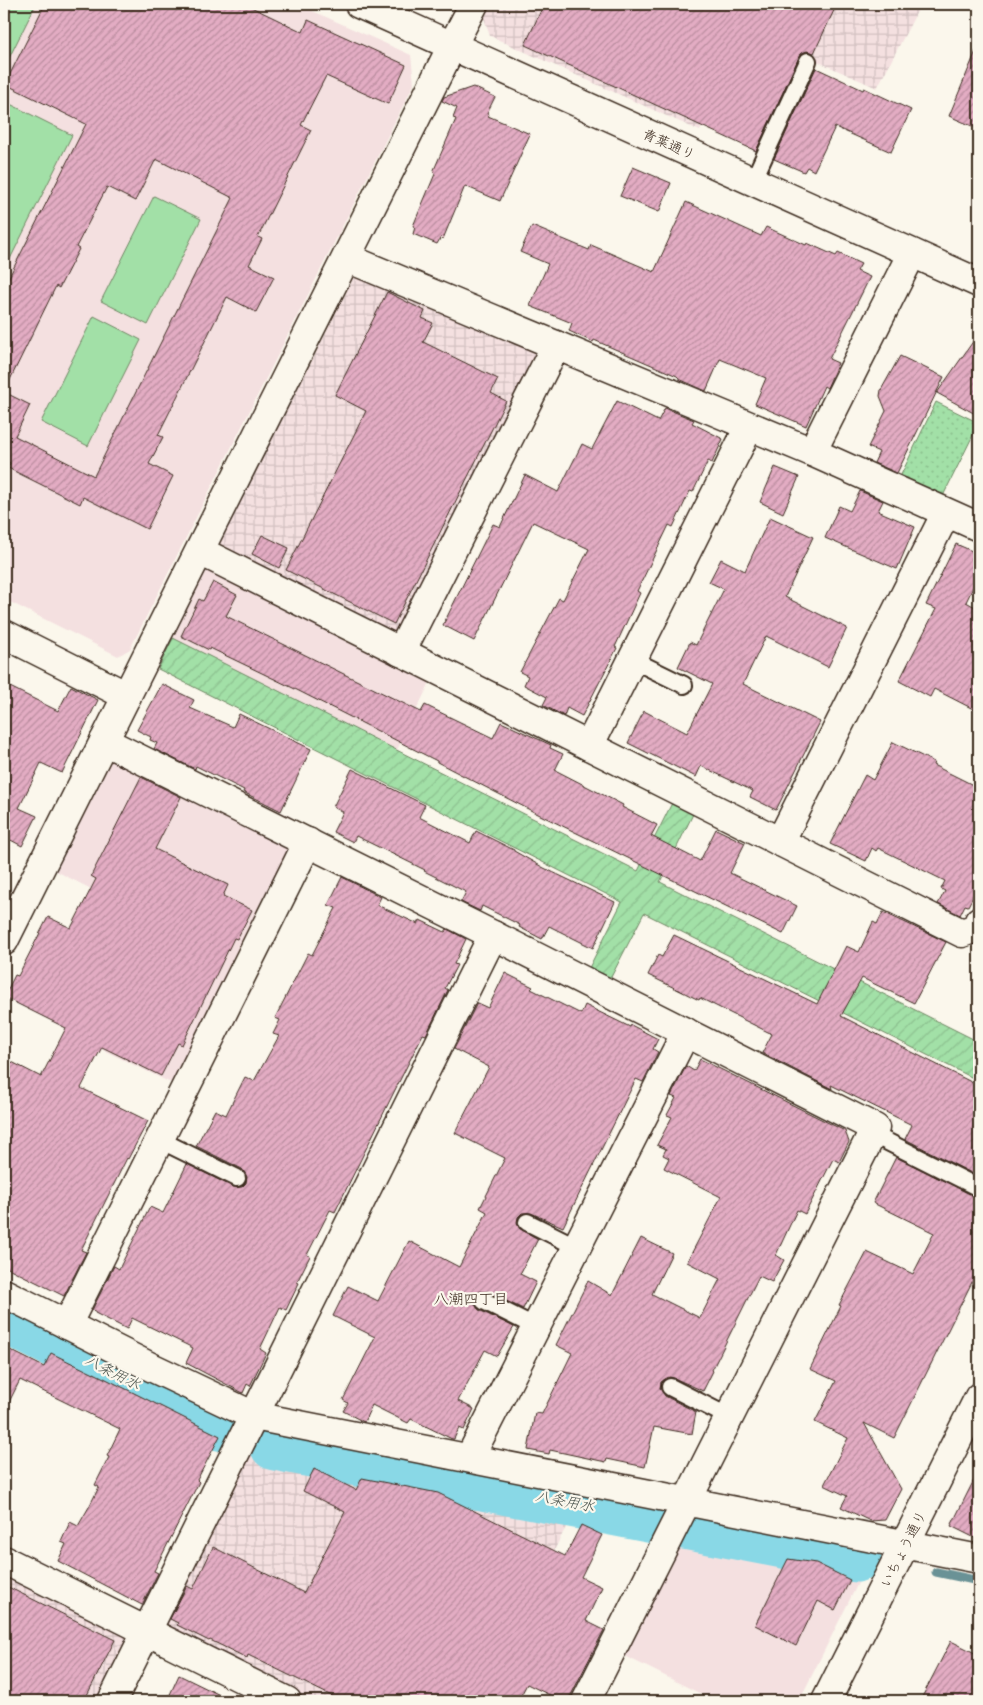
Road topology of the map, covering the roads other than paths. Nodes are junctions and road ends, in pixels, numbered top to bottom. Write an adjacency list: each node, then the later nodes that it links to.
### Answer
1 (358, 4): 3 (street, 青葉通り)
2 (474, 4): 3 (street)
3 (452, 46): 5 (street, 青葉通り); 7 (street)
4 (808, 61): 5 (lane)
5 (753, 181): 6 (street, 青葉通り)
6 (912, 253): 8 (street, 青葉通り); 11 (street)
7 (347, 258): 9 (street); 14 (street)
8 (979, 283)
9 (556, 345): 10 (street); 16 (street)
10 (750, 427): 11 (street); 17 (street)
11 (812, 452): 12 (street)
12 (946, 513): 13 (street); 23 (street)
13 (979, 527)
14 (200, 551): 16 (street); 19 (street)
15 (4, 634): 19 (street)
16 (401, 652): 21 (street)
17 (633, 660): 18 (lane); 21 (street)
18 (684, 685)
19 (127, 696): 20 (street)
20 (104, 741): 22 (street); 26 (street)
21 (589, 746): 23 (street)
22 (308, 842): 25 (street); 29 (street)
23 (780, 842): 24 (street)
24 (979, 921)
25 (493, 935): 27 (street); 40 (street)
26 (4, 941)
27 (686, 1032): 28 (street); 33 (street)
28 (872, 1134): 31 (lane); 41 (street)
29 (160, 1140): 30 (lane); 36 (street)
30 (236, 1178)
31 (979, 1188)
32 (527, 1222): 33 (lane)
33 (577, 1247): 37 (street)
34 (4, 1293): 36 (street)
35 (484, 1301): 37 (lane)
36 (67, 1325): 40 (street)
37 (536, 1327): 42 (street)
38 (670, 1388): 41 (lane)
39 (979, 1398): 44 (street, いちょう通り)
40 (254, 1416): 42 (street); 47 (street)
41 (729, 1417): 43 (street)
42 (470, 1458): 43 (street)
43 (680, 1514): 44 (street); 50 (street)
44 (905, 1545): 45 (street); 51 (street, いちょう通り)
45 (979, 1559)
46 (4, 1560): 47 (street)
47 (147, 1631): 48 (street); 49 (street)
48 (112, 1701)
49 (287, 1701)
50 (586, 1701)
51 (826, 1701)

